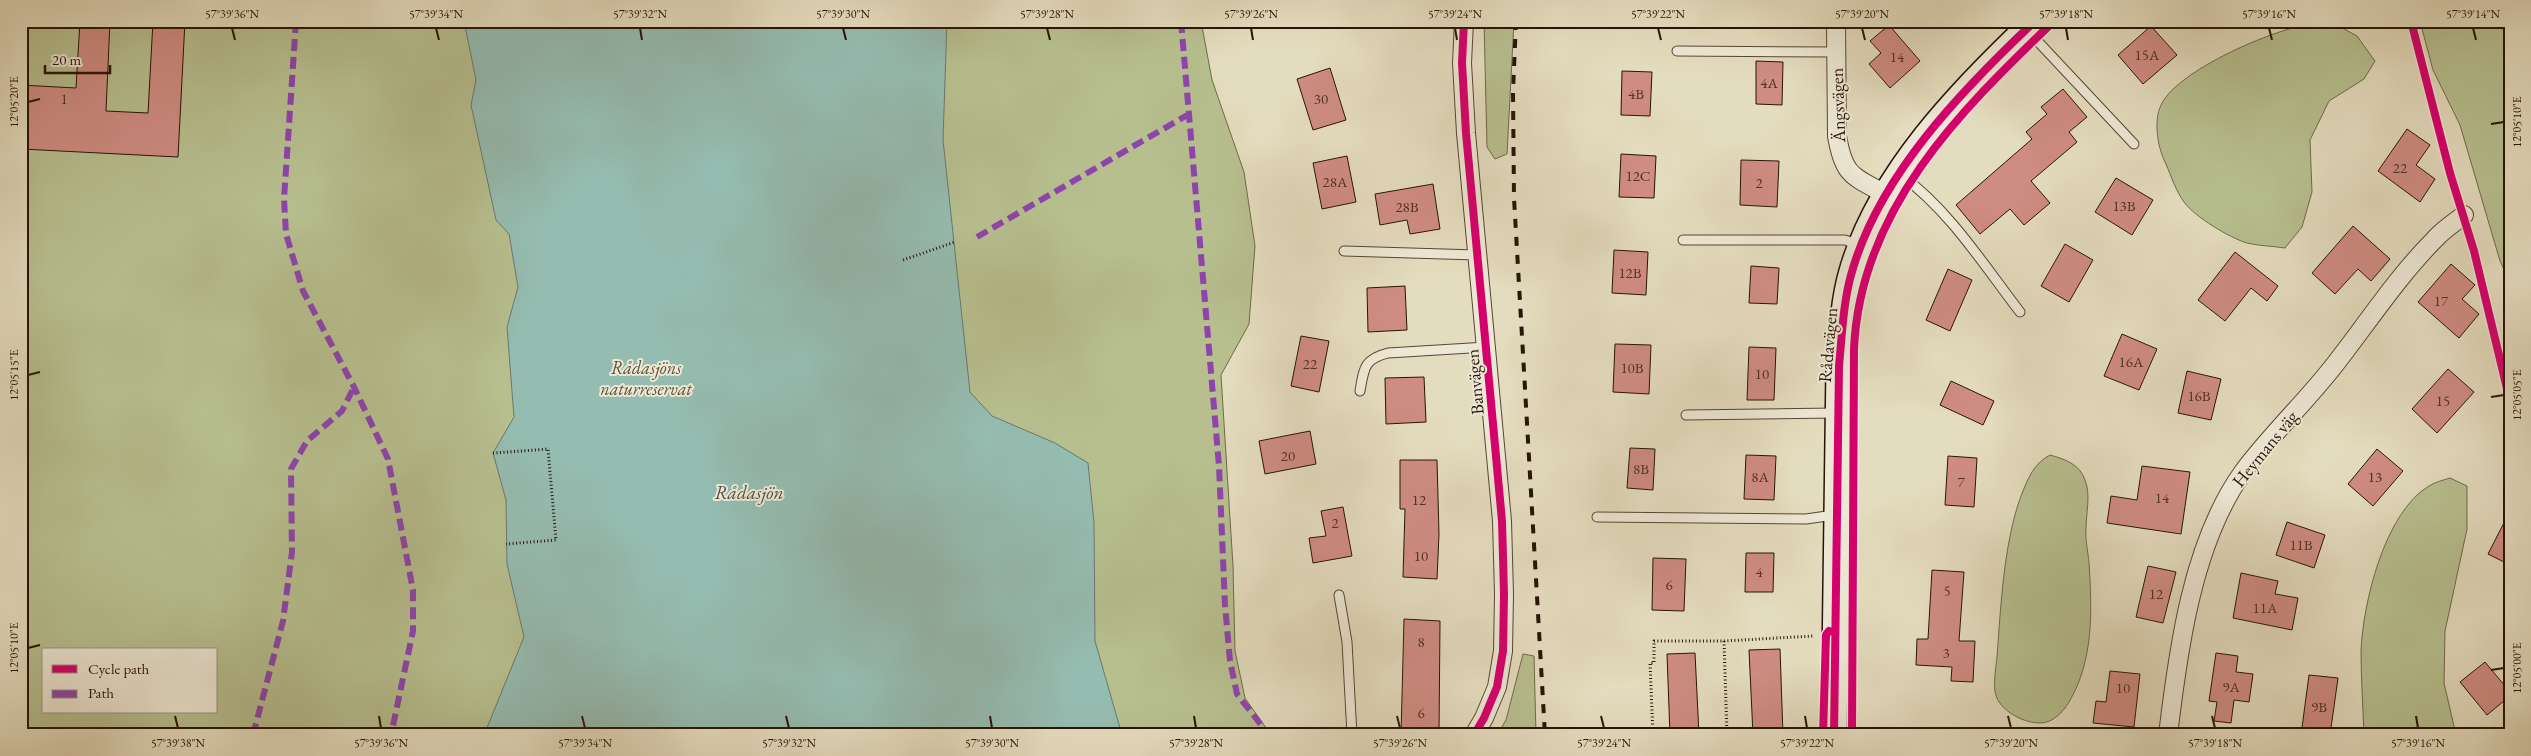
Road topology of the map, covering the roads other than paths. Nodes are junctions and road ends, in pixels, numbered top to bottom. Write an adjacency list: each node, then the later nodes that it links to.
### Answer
1 (1464, 21): 13 (street, Banvägen)
2 (1836, 21): 5 (street, Ängsvägen)
3 (2030, 25): 6 (lane); 7 (street, Rådavägen)
4 (1677, 51): 5 (lane)
5 (1836, 52): 8 (street, Ängsvägen)
6 (2134, 144)
7 (1899, 174): 8 (street, Rådavägen); 14 (lane)
8 (1887, 195): 11 (street, Rådavägen)
9 (2464, 215): 25 (street, Heymans väg)
10 (1683, 240): 11 (lane)
11 (1861, 245): 17 (street, Rådavägen)
12 (1344, 251): 13 (lane)
13 (1477, 255): 15 (street, Banvägen)
14 (2020, 312)
15 (1487, 347): 16 (lane); 23 (street, Banvägen)
16 (1360, 391)
17 (1839, 413): 18 (lane); 19 (street, Rådavägen)
18 (1686, 414)
19 (1838, 515): 20 (lane); 24 (street, Rådavägen)
20 (1597, 517)
21 (1339, 595): 22 (lane)
22 (1352, 735)
23 (1474, 735)
24 (1834, 735)
25 (2168, 735)

